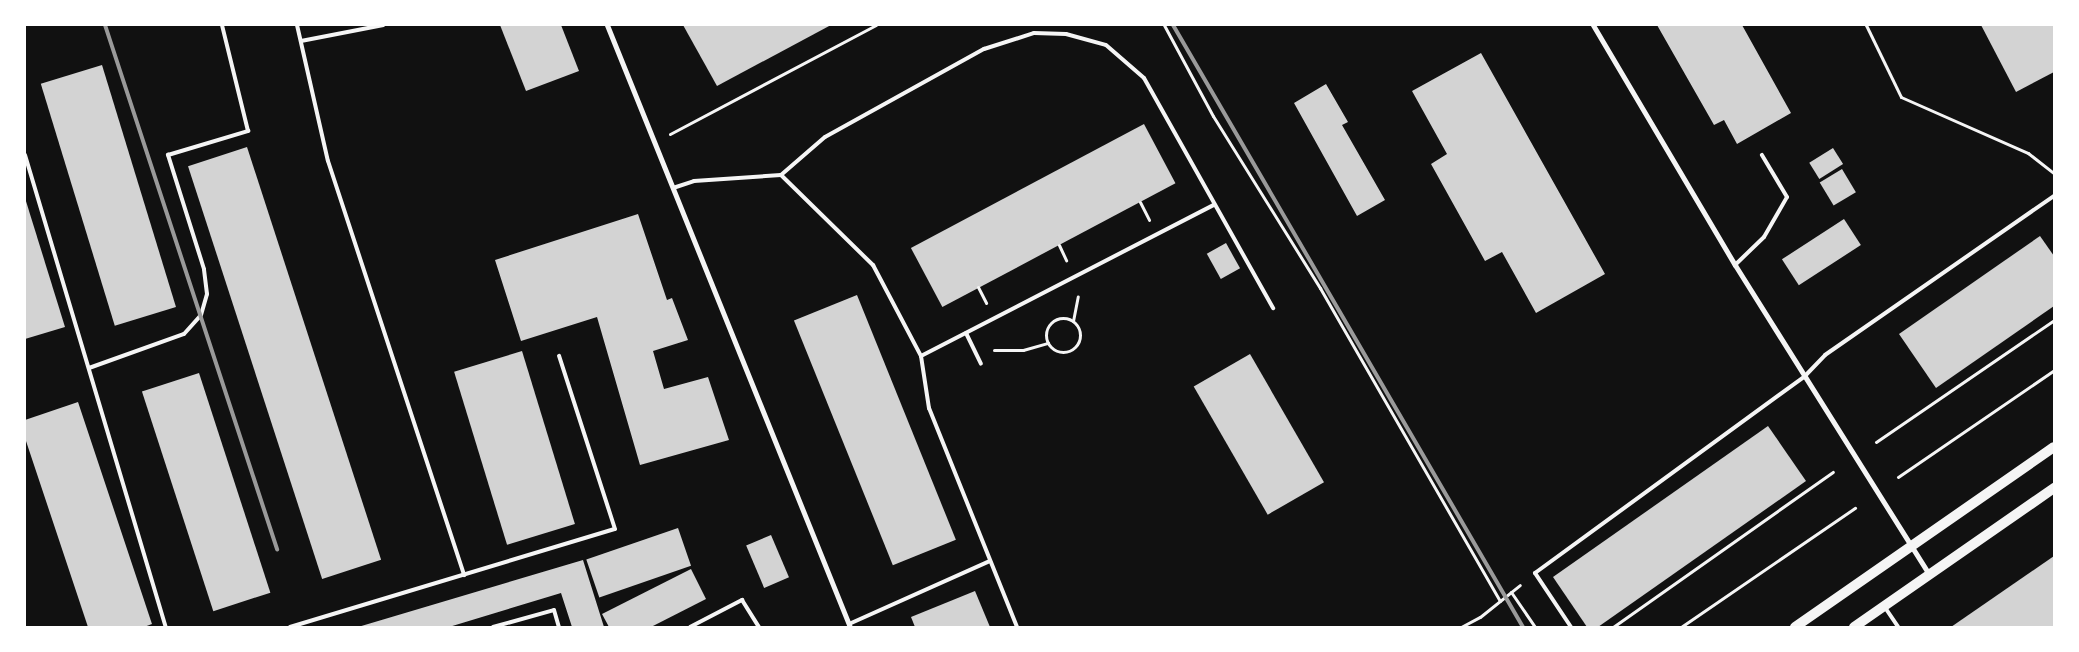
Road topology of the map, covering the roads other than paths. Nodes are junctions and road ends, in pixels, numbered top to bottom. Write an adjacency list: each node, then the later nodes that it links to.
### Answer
1 (222, 25): 19 (lane)
2 (297, 25): 6 (lane)
3 (383, 25): 6 (lane)
4 (607, 25): 10 (street)
5 (1593, 25): 13 (street)
6 (301, 41): 25 (lane)
7 (25, 155): 19 (lane)
8 (1762, 155): 13 (lane)
9 (781, 175): 10 (lane); 12 (lane); 17 (lane)
10 (673, 188): 28 (street)
11 (2054, 196): 20 (lane)
12 (1213, 205): 14 (lane); 15 (lane)
13 (1735, 265): 20 (street)
14 (1273, 308)
15 (966, 333): 17 (lane); 18 (lane)
16 (559, 356): 25 (lane)
17 (921, 356): 24 (lane)
18 (981, 364)
19 (89, 368): 29 (lane)
20 (1804, 377): 23 (street); 36 (lane)
21 (2054, 447): 23 (main road)
22 (2054, 488): 26 (main road)
23 (1911, 547): 26 (street); 37 (main road)
24 (990, 561): 28 (lane); 35 (lane)
25 (464, 575): 30 (lane)
26 (1930, 575): 27 (main road)
27 (1884, 606): 38 (main road); 39 (lane)
28 (850, 625)
29 (166, 627)
30 (290, 627)
31 (493, 627): 32 (lane)
32 (559, 627)
33 (690, 627): 34 (lane)
34 (759, 627)
35 (1017, 627)
36 (1571, 627)
37 (1795, 627)
38 (1854, 627)
39 (1898, 627)

